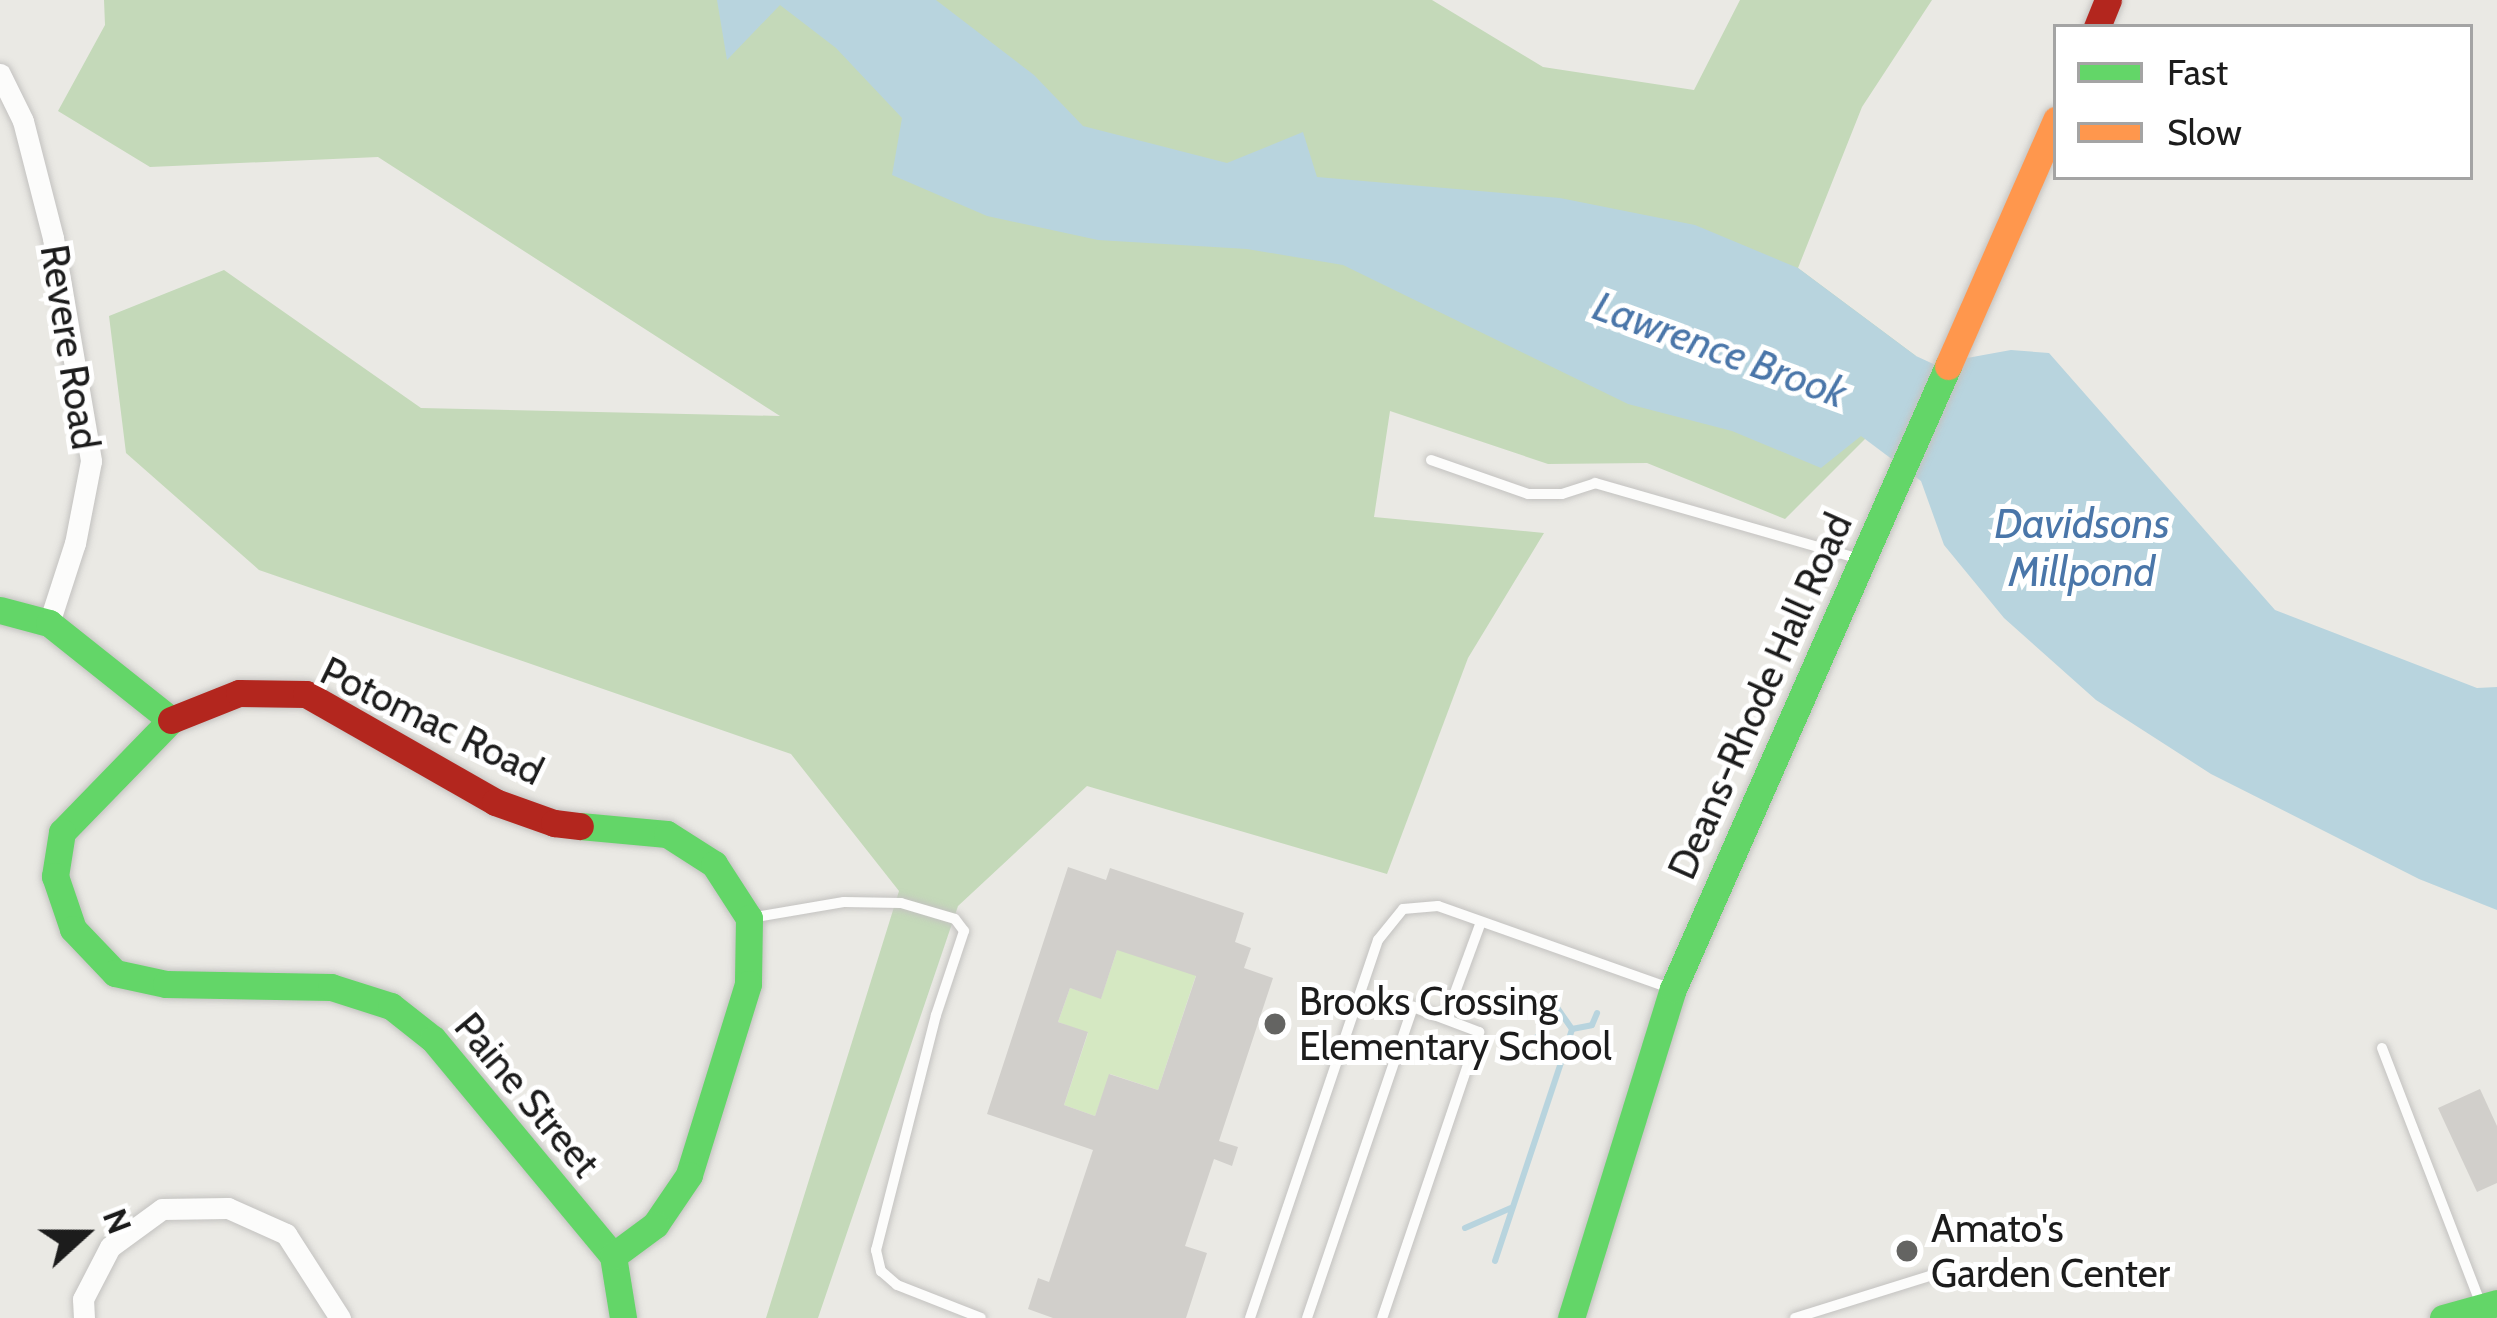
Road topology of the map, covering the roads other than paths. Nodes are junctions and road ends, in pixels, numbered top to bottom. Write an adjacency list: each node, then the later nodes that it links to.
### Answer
1 (0, 74): 6 (street, Revere Road)
2 (2053, 127): 4 (main road, Deans-Rhode Hall Road)
3 (1431, 460): 4 (lane)
4 (1863, 560): 10 (main road, Deans-Rhode Hall Road)
5 (0, 610): 6 (main road)
6 (49, 623): 7 (main road)
7 (171, 720): 8 (main road, Potomac Road); 13 (main road, Paine Street)
8 (749, 918): 13 (main road); 19 (lane)
9 (1481, 922): 10 (lane); 11 (lane); 20 (lane)
10 (1673, 989): 23 (main road, Deans-Rhode Hall Road)
11 (1447, 1017): 21 (lane); 22 (lane)
12 (2382, 1048): 15 (lane)
13 (613, 1256): 18 (main road)
14 (1930, 1276): 24 (lane)
15 (2490, 1305): 25 (main road)
16 (84, 1318): 17 (street)
17 (340, 1318)
18 (623, 1318)
19 (981, 1318)
20 (1250, 1318)
21 (1307, 1318)
22 (1382, 1318)
23 (1571, 1318)
24 (1795, 1318)
25 (2443, 1318)

